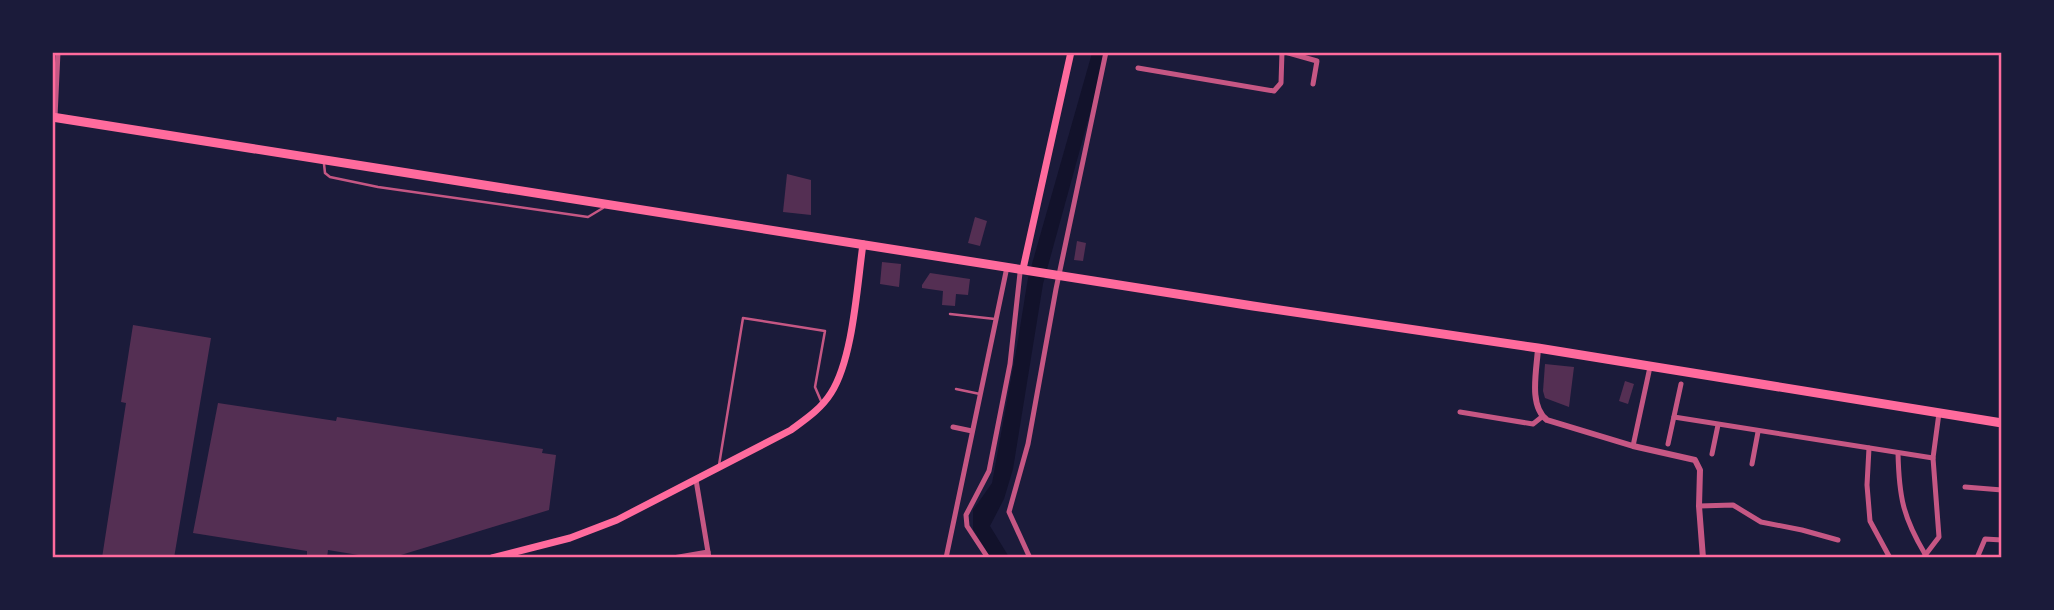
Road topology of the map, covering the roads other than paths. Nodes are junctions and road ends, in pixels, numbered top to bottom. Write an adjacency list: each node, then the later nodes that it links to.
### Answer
1 (58, 52): 7 (street)
2 (1071, 52): 11 (main road)
3 (1106, 52): 12 (street)
4 (1284, 52): 5 (street); 6 (street)
5 (1138, 68)
6 (1313, 84)
7 (56, 117): 8 (highway)
8 (323, 160): 9 (highway); 9 (lane)
9 (608, 205): 10 (highway)
10 (863, 244): 11 (highway); 20 (main road)
11 (1016, 269): 12 (highway); 14 (street); 49 (street)
12 (1059, 275): 15 (highway); 50 (street)
13 (950, 314): 14 (lane)
14 (996, 319): 19 (street)
15 (1538, 348): 16 (highway); 23 (street)
16 (1650, 367): 22 (highway); 31 (street)
17 (1681, 384): 24 (street)
18 (956, 389): 19 (lane)
19 (980, 394): 28 (street)
20 (822, 404): 37 (main road); 37 (lane)
21 (1460, 412): 23 (street)
22 (1939, 413): 25 (highway); 35 (street)
23 (1543, 416): 31 (street)
24 (1674, 417): 26 (street); 30 (street)
25 (2001, 423)
26 (1718, 425): 29 (street); 34 (street)
27 (953, 428): 28 (street)
28 (972, 431): 48 (street)
29 (1758, 432): 32 (street); 36 (street)
30 (1668, 444)
31 (1633, 446): 41 (street)
32 (1869, 448): 33 (street); 52 (street)
33 (1898, 453): 35 (street); 45 (street)
34 (1712, 454)
35 (1933, 458): 45 (street)
36 (1752, 464)
37 (719, 467): 38 (main road)
38 (696, 480): 44 (street); 46 (main road)
39 (1965, 486): 40 (street)
40 (2001, 490)
41 (1699, 506): 42 (street); 51 (street)
42 (1838, 540)
43 (2001, 540): 53 (street)
44 (709, 555): 47 (street)
45 (1924, 556)
46 (492, 558)
47 (673, 558)
48 (946, 558)
49 (988, 558)
50 (1030, 558)
51 (1703, 558)
52 (1890, 558)
53 (1977, 558)

